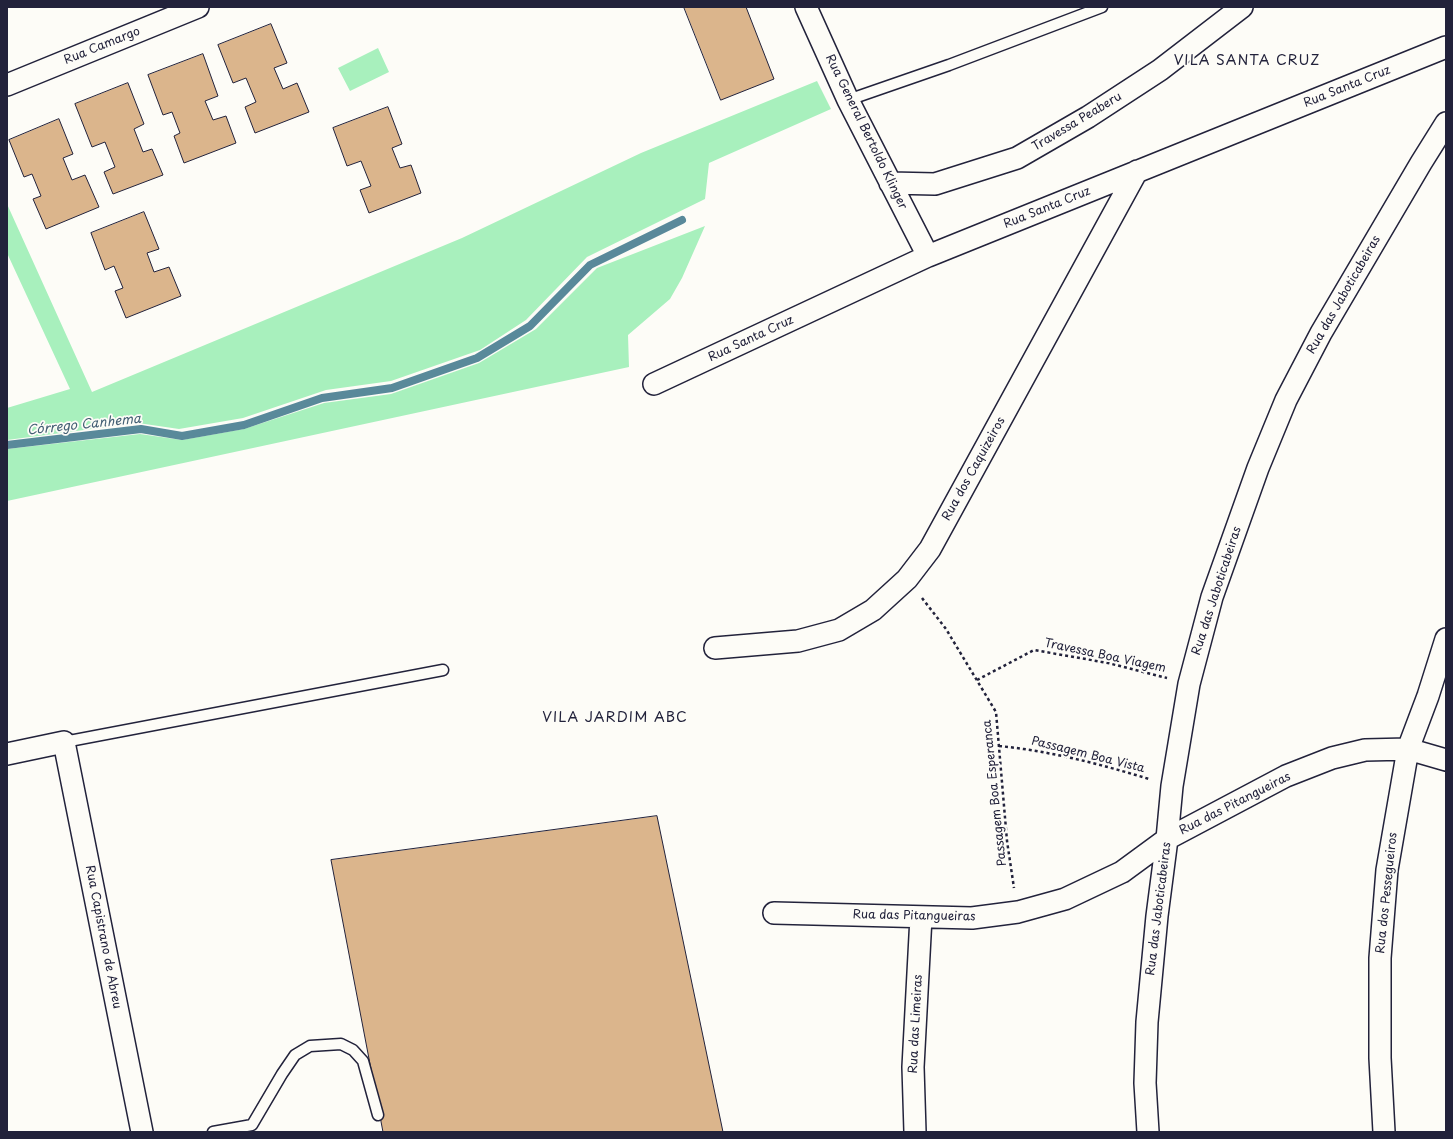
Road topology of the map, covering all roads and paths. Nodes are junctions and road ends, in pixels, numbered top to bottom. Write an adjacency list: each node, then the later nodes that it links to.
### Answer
1 (198, 7): 6 (street, Rua Camargo)
2 (806, 7): 7 (street, Rua General Bertoldo Klinger)
3 (1102, 7): 7 (lane)
4 (1242, 7): 10 (street, Travessa Peaberu)
5 (1446, 47): 9 (street, Rua Santa Cruz)
6 (7, 85)
7 (848, 100): 10 (street, Rua General Bertoldo Klinger)
8 (1446, 123): 18 (street, Rua das Jaboticabeiras)
9 (1137, 171): 11 (street, Rua Santa Cruz); 13 (street, Rua dos Caquizeiros)
10 (890, 183): 11 (street, Rua General Bertoldo Klinger)
11 (928, 256): 12 (street, Rua Santa Cruz)
12 (654, 384)
13 (907, 579): 15 (street, Rua dos Caquizeiros); 17 (path, Passagem Boa Esperanca)
14 (1446, 638): 21 (street, Rua dos Pessegueiros)
15 (715, 648)
16 (443, 670): 19 (lane)
17 (977, 680): 18 (path, Travessa Boa Viagem); 20 (path, Passagem Boa Esperanca)
18 (1189, 684): 24 (street, Rua das Jaboticabeiras)
19 (64, 742): 22 (street); 31 (street, Rua Capistrano de Abreu)
20 (999, 746): 24 (path, Passagem Boa Vista); 26 (path, Passagem Boa Esperanca)
21 (1408, 748): 23 (street, Rua das Pitangueiras); 25 (street, Rua das Pitangueiras); 35 (street, Rua dos Pessegueiros)
22 (7, 754)
23 (1446, 760)
24 (1172, 786): 25 (street, Rua das Jaboticabeiras)
25 (1167, 839): 26 (street, Rua das Pitangueiras); 34 (street, Rua das Jaboticabeiras)
26 (1018, 912): 28 (street, Rua das Pitangueiras)
27 (774, 913): 28 (street, Rua das Pitangueiras)
28 (921, 917): 33 (street, Rua das Limeiras)
29 (378, 1115): 30 (lane)
30 (252, 1128): 32 (lane)
31 (142, 1132)
32 (213, 1132)
33 (915, 1132)
34 (1148, 1132)
35 (1384, 1132)

